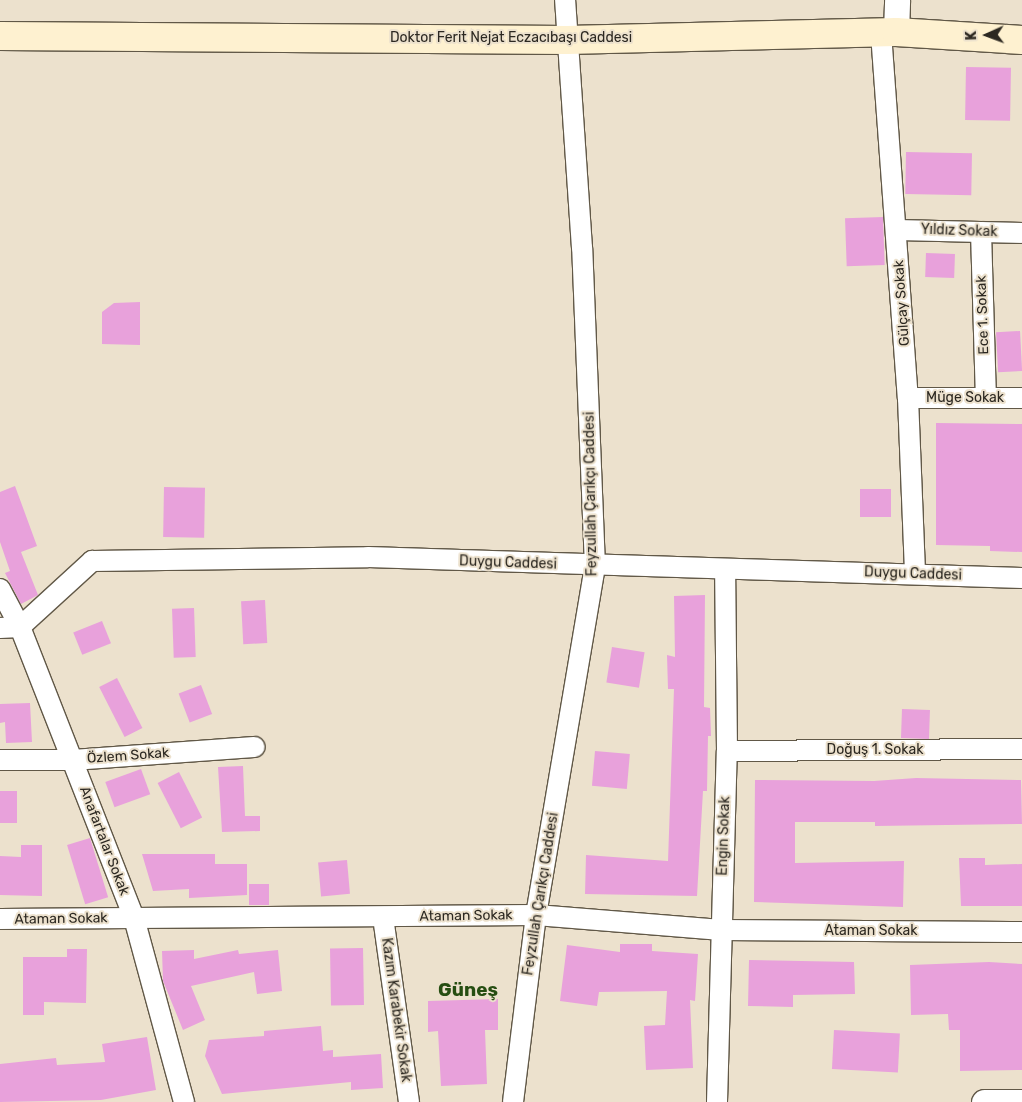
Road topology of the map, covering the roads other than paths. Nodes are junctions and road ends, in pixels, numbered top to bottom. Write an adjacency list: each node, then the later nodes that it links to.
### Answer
1 (564, 0): 5 (street, Feyzullah Çarıkçı Caddesi)
2 (896, 0): 3 (street, Gülçay Sokak)
3 (889, 33): 5 (main road, Doktor Ferit Nejat Eczacıbaşı Caddesi); 6 (main road, Doktor Ferit Nejat Eczacıbaşı Caddesi); 7 (street, Gülçay Sokak)
4 (0, 36): 5 (main road, Doktor Ferit Nejat Eczacıbaşı Caddesi)
5 (567, 40): 13 (street, Feyzullah Çarıkçı Caddesi)
6 (1022, 40)
7 (897, 230): 8 (street, Yıldız Sokak); 10 (street, Gülçay Sokak)
8 (981, 232): 9 (street, Yıldız Sokak); 11 (street, Ece 1. Sokak)
9 (1022, 233)
10 (908, 398): 11 (street, Müge Sokak); 15 (street, Gülçay Sokak)
11 (986, 398): 12 (street, Müge Sokak)
12 (1022, 398)
13 (595, 567): 14 (street, Duygu Caddesi); 18 (street, Duygu Caddesi); 25 (street, Feyzullah Çarıkçı Caddesi)
14 (725, 570): 15 (street, Duygu Caddesi); 22 (street, Engin Sokak)
15 (915, 573): 16 (street, Duygu Caddesi)
16 (1022, 578)
17 (0, 588): 18 (street, Anafartalar Sokak)
18 (20, 627): 19 (street); 24 (street, Anafartalar Sokak)
19 (0, 628)
20 (255, 747): 24 (street, Özlem Sokak)
21 (1022, 749): 22 (street, Doğuş 1. Sokak)
22 (727, 750): 29 (street, Engin Sokak)
23 (0, 760): 24 (street, Özlem Sokak)
24 (72, 760): 27 (street, Anafartalar Sokak)
25 (536, 915): 26 (street, Ataman Sokak); 29 (street, Ataman Sokak); 33 (street, Feyzullah Çarıkçı Caddesi)
26 (382, 917): 27 (street, Ataman Sokak); 32 (street, Kazım Karabekir Sokak)
27 (134, 918): 28 (street, Ataman Sokak); 31 (street, Anafartalar Sokak)
28 (0, 920)
29 (721, 930): 30 (street, Ataman Sokak); 34 (street, Engin Sokak)
30 (1022, 932)
31 (184, 1102)
32 (409, 1102)
33 (513, 1102)
34 (717, 1102)
35 (984, 1102): 36 (street)
36 (1011, 1102): 37 (street)
37 (1022, 1102)

